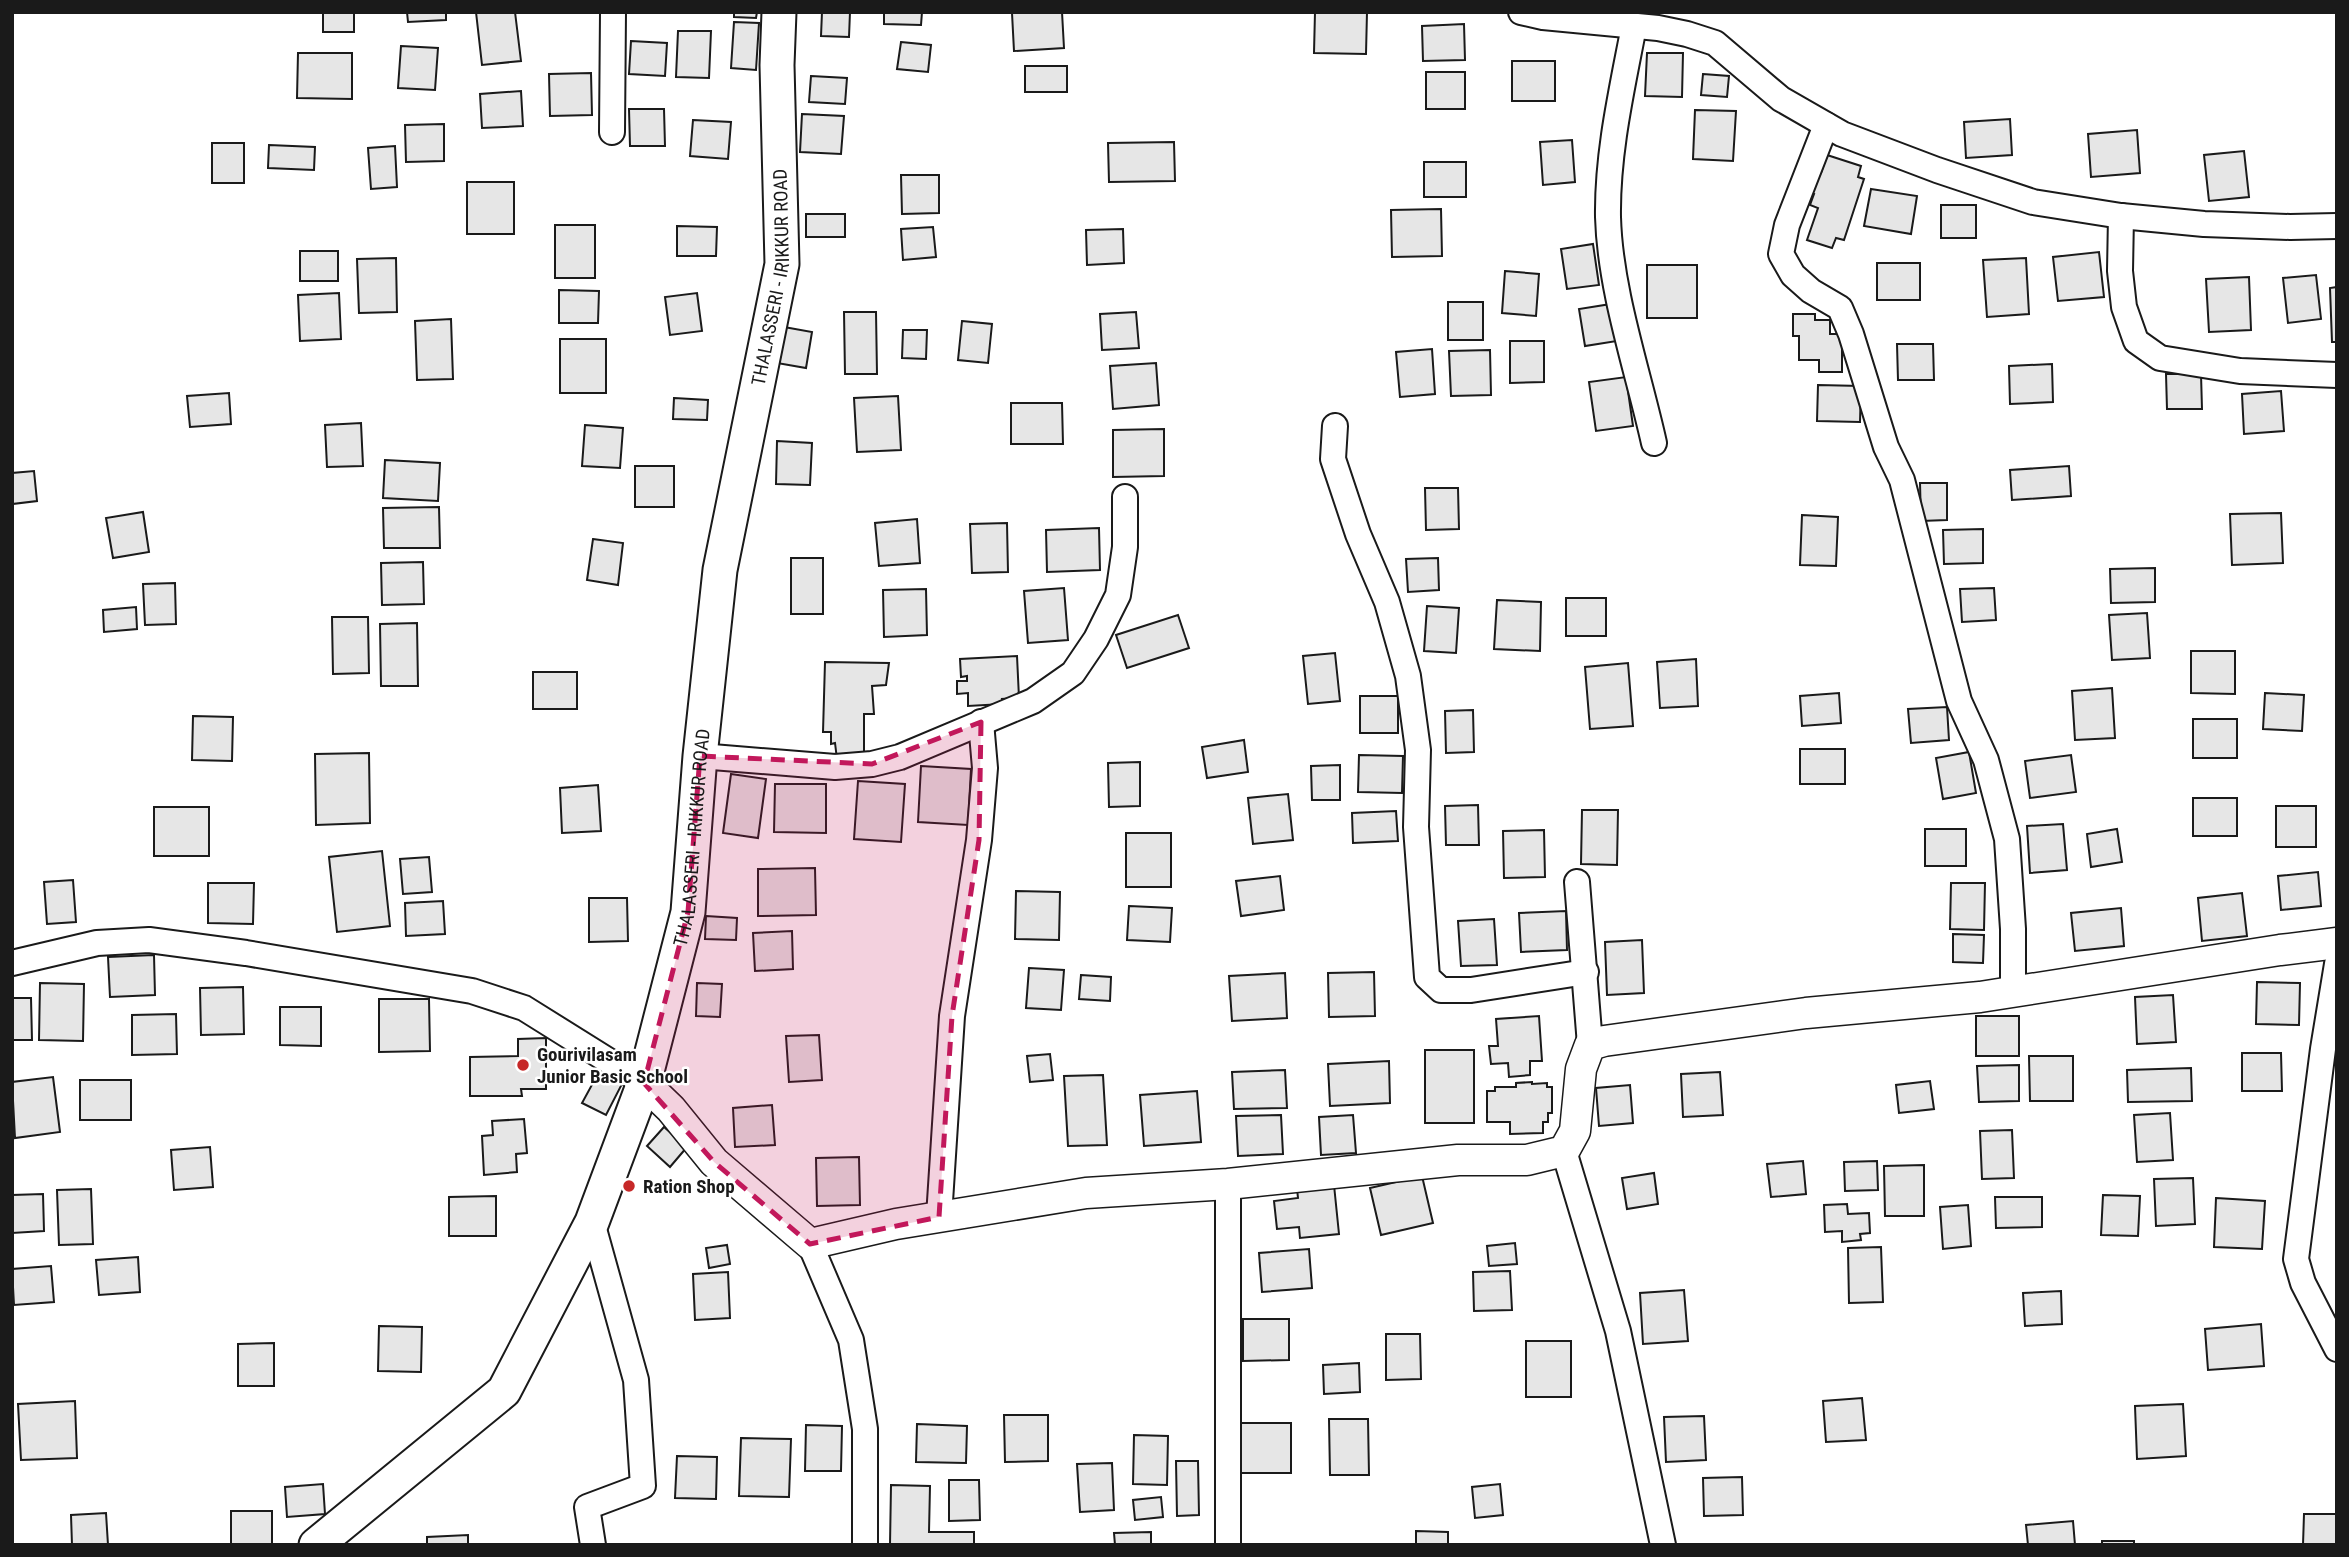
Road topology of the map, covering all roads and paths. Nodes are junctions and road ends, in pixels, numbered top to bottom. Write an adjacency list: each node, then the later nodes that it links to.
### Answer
1 (613, 12): 6 (street)
2 (779, 12): 14 (main road, THALASSERI - IRIKKUR ROAD)
3 (1521, 12): 4 (street)
4 (1634, 26): 5 (street); 11 (street)
5 (1826, 125): 7 (street); 20 (street)
6 (612, 132)
7 (2121, 216): 8 (street); 9 (street)
8 (2337, 226)
9 (2337, 375)
10 (1335, 426): 19 (street)
11 (1654, 443)
12 (1125, 497): 13 (street)
13 (981, 722): 14 (street); 25 (street)
14 (700, 756): 22 (main road, THALASSERI - IRIKKUR ROAD)
15 (1577, 882): 19 (street)
16 (2337, 943): 20 (street)
17 (12, 963): 22 (street)
18 (2337, 964): 28 (street)
19 (1586, 972): 21 (street)
20 (2013, 992): 21 (street)
21 (1590, 1045): 23 (street)
22 (645, 1083): 26 (main road, THALASSERI - IRIKKUR ROAD); 27 (street)
23 (1564, 1151): 24 (street); 33 (street)
24 (1228, 1184): 25 (street); 32 (street)
25 (939, 1217): 27 (street)
26 (592, 1222): 29 (main road, THALASSERI - IRIKKUR ROAD); 30 (street)
27 (810, 1244): 31 (street)
28 (2337, 1349)
29 (316, 1545)
30 (593, 1545)
31 (865, 1545)
32 (1228, 1545)
33 (1663, 1545)

